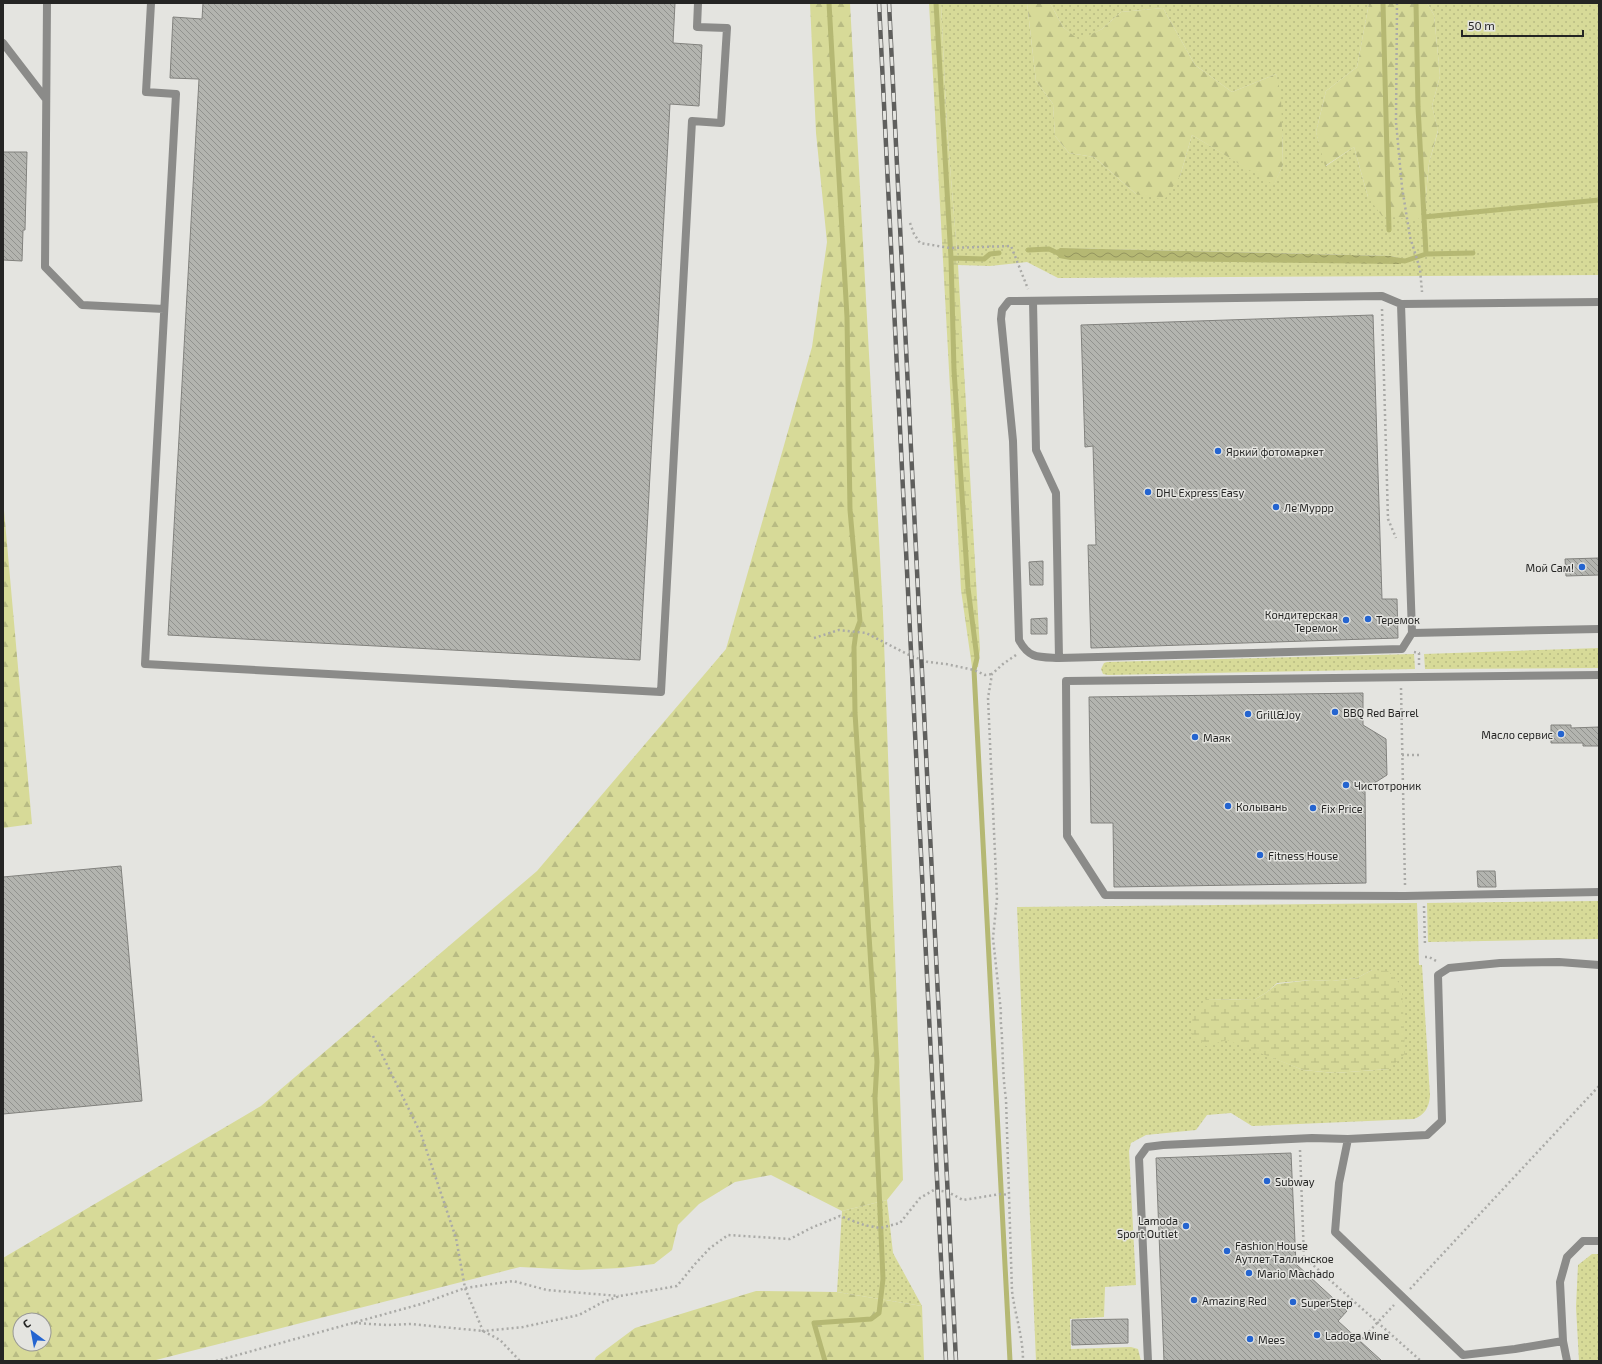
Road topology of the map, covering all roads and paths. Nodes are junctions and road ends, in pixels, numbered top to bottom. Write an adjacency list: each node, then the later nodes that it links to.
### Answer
1 (46, 3): 6 (lane)
2 (151, 3): 13 (lane)
3 (698, 3): 13 (lane)
4 (1397, 3): 8 (path)
5 (3, 43): 6 (lane)
6 (46, 99): 13 (lane)
7 (910, 223): 10 (path)
8 (1422, 286)
9 (1382, 296): 10 (lane); 12 (lane); 14 (path)
10 (1033, 301): 20 (lane); 20 (lane)
11 (1599, 302): 12 (lane)
12 (1401, 304): 16 (lane)
13 (164, 309)
14 (1397, 541)
15 (1599, 629): 16 (lane)
16 (1412, 633): 18 (lane)
17 (814, 638): 21 (path)
18 (1402, 649): 20 (lane); 23 (path)
19 (1012, 658): 21 (path)
20 (1059, 658)
21 (992, 674): 36 (path)
22 (1599, 675): 23 (lane)
23 (1420, 676): 24 (lane)
24 (1401, 678): 25 (path); 29 (lane)
25 (1402, 755): 26 (path); 29 (path)
26 (1420, 755)
27 (1599, 892): 28 (lane)
28 (1420, 895): 29 (lane); 30 (path)
29 (1405, 896)
30 (1425, 946)
31 (1599, 965): 35 (lane)
32 (373, 1036): 38 (path)
33 (1599, 1086): 40 (path)
34 (1299, 1139): 35 (lane); 41 (path); 49 (lane)
35 (1348, 1139): 40 (lane)
36 (1009, 1195): 39 (path); 48 (path)
37 (1599, 1241): 45 (lane)
38 (465, 1288): 39 (path); 42 (path); 43 (path)
39 (620, 1296): 43 (path)
40 (1402, 1297): 41 (path); 45 (lane)
41 (1378, 1322): 44 (path); 50 (path)
42 (352, 1323): 43 (path); 46 (path)
43 (483, 1330): 47 (path)
44 (1362, 1340)
45 (1563, 1341): 51 (lane)
46 (216, 1361)
47 (520, 1361)
48 (1023, 1361)
49 (1148, 1361)
50 (1421, 1361)
51 (1567, 1361)

